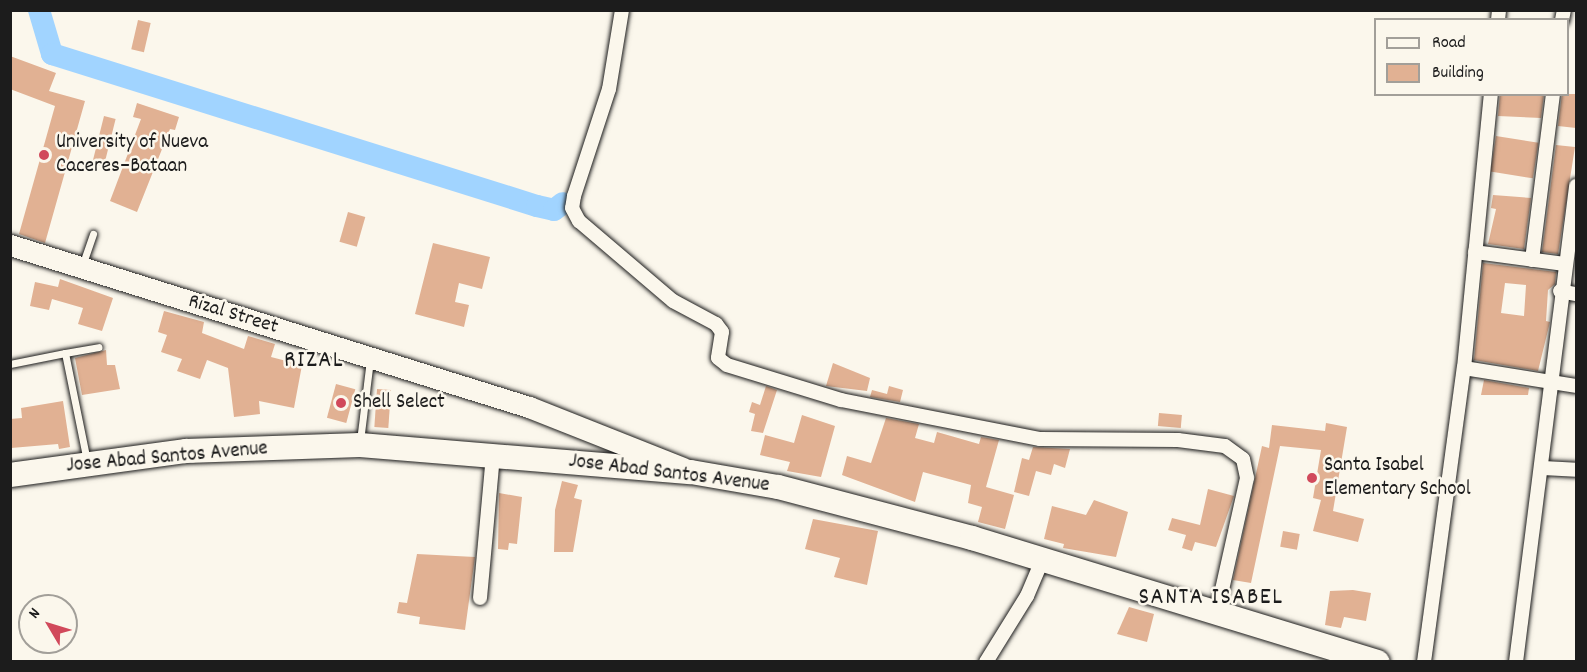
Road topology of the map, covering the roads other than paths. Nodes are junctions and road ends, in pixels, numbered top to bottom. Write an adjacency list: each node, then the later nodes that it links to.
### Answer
1 (622, 10): 29 (street)
2 (1491, 96): 7 (street)
3 (1553, 96): 8 (street)
4 (1576, 186): 9 (street)
5 (93, 234): 10 (lane)
6 (10, 245): 10 (main road, Rizal Street)
7 (1475, 252): 8 (street); 17 (street)
8 (1532, 260): 9 (street)
9 (1564, 264): 11 (street)
10 (82, 268): 15 (main road, Rizal Street)
11 (1560, 291): 12 (street); 18 (street)
12 (1576, 294)
13 (98, 347): 14 (lane)
14 (65, 353): 16 (lane); 22 (lane)
15 (370, 357): 20 (lane); 25 (main road, Rizal Street)
16 (10, 364)
17 (1464, 368): 18 (street); 32 (street)
18 (1551, 383): 19 (street); 23 (street)
19 (1576, 387)
20 (360, 445): 21 (highway, Jose Abad Santos Avenue); 22 (highway, Jose Abad Santos Avenue)
21 (494, 455): 25 (highway, Jose Abad Santos Avenue); 28 (street)
22 (88, 463): 26 (highway, Jose Abad Santos Avenue)
23 (1543, 468): 24 (street); 33 (street)
24 (1576, 471)
25 (691, 472): 27 (highway, Jose Abad Santos Avenue)
26 (10, 475)
27 (1042, 561): 29 (highway, Jose Abad Santos Avenue); 30 (street)
28 (480, 598)
29 (1216, 612): 31 (highway, Jose Abad Santos Avenue)
30 (986, 662)
31 (1377, 662)
32 (1424, 662)
33 (1516, 662)

